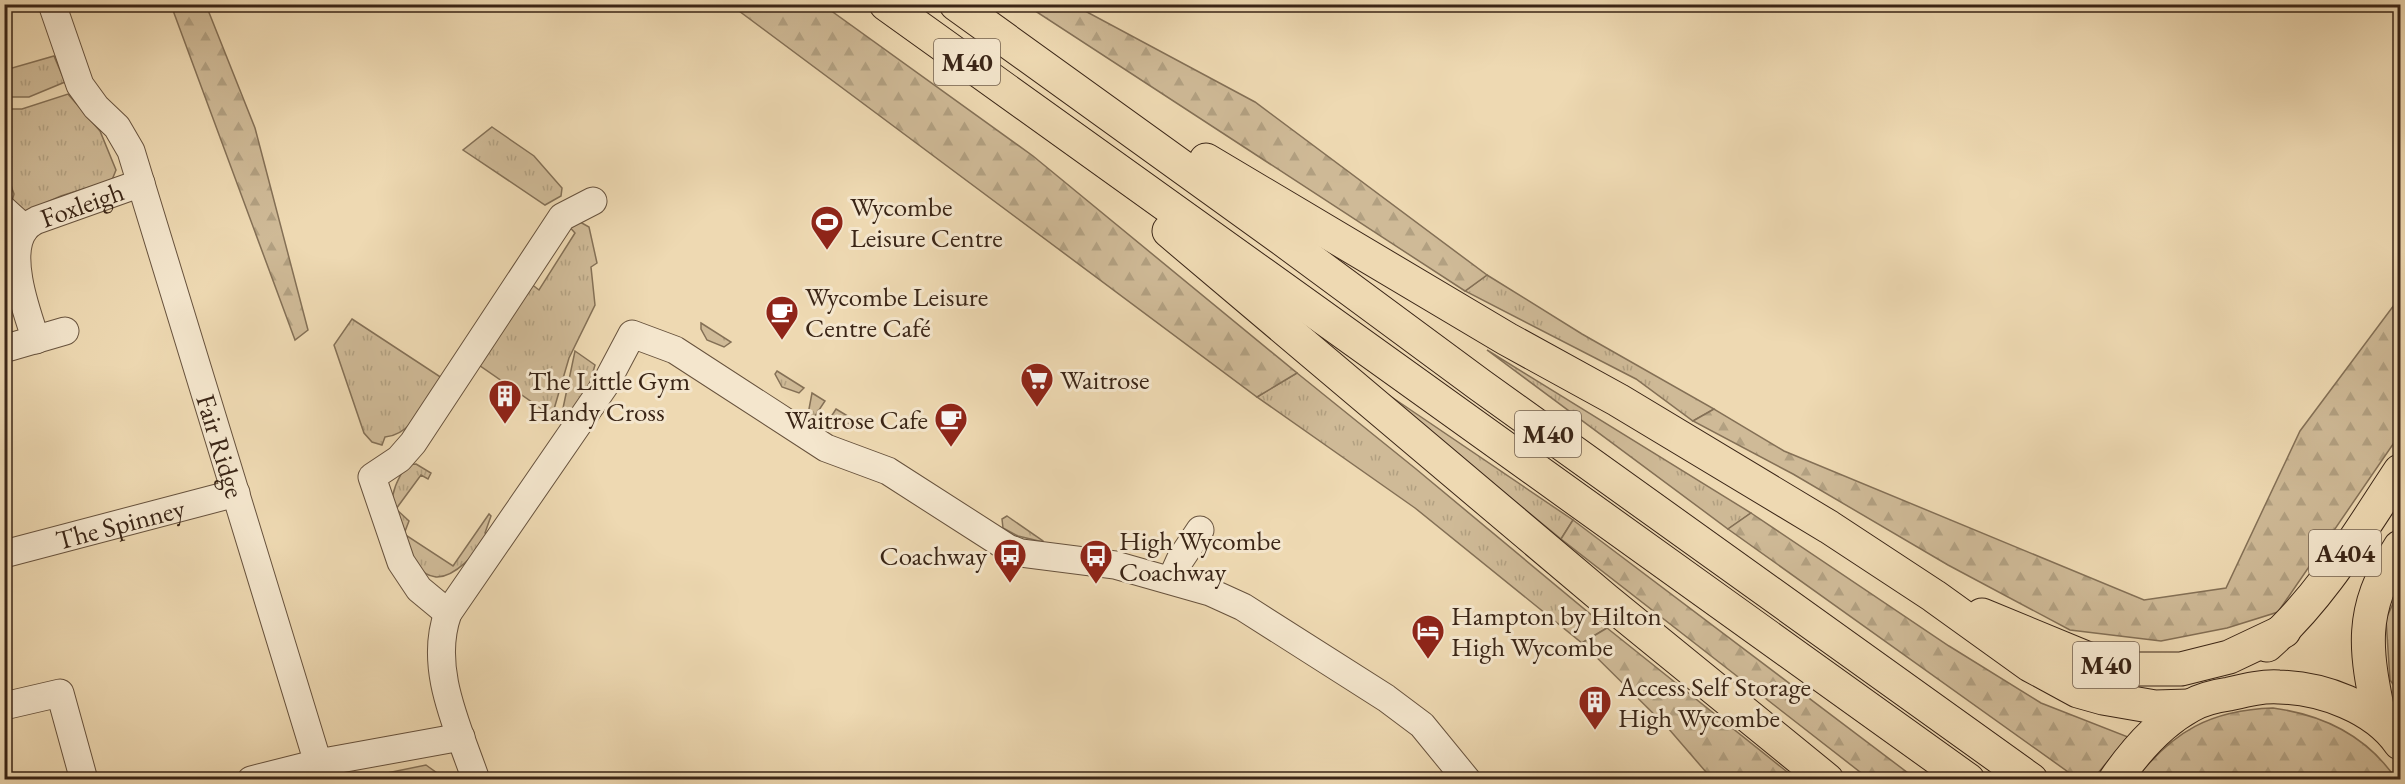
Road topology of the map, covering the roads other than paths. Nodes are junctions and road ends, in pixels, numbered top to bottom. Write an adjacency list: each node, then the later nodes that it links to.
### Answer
1 (52, 4): 6 (street, Fair Ridge)
2 (886, 4): 5 (highway, M40)
3 (956, 4): 4 (highway, M40)
4 (1068, 86): 19 (highway, M40); 34 (highway, M40)
5 (1048, 120): 32 (highway, M40); 33 (highway, M40)
6 (141, 183): 9 (street, Foxleigh); 14 (street, Fair Ridge)
7 (593, 201): 20 (street)
8 (4, 210): 9 (street, Foxleigh)
9 (25, 229): 11 (street, Foxleigh)
10 (65, 331): 11 (street)
11 (36, 340): 12 (street)
12 (10, 347)
13 (2400, 471): 21 (highway, A404)
14 (236, 493): 17 (street, The Spinney); 26 (street, Fair Ridge)
15 (1200, 530): 18 (street)
16 (2400, 547): 24 (highway, A404)
17 (4, 554)
18 (1172, 579): 20 (street); 31 (street)
19 (1934, 596): 21 (highway, M40); 22 (highway, M40)
20 (448, 613): 25 (street)
21 (2284, 631): 22 (highway, A404)
22 (2199, 702): 24 (highway); 27 (highway)
23 (4, 706): 28 (street)
24 (2393, 731)
25 (461, 737): 26 (street); 30 (street)
26 (318, 763): 29 (street)
27 (2119, 775)
28 (84, 780)
29 (251, 780)
30 (476, 780)
31 (1467, 780)
32 (1827, 780)
33 (1968, 780)
34 (2031, 780)

